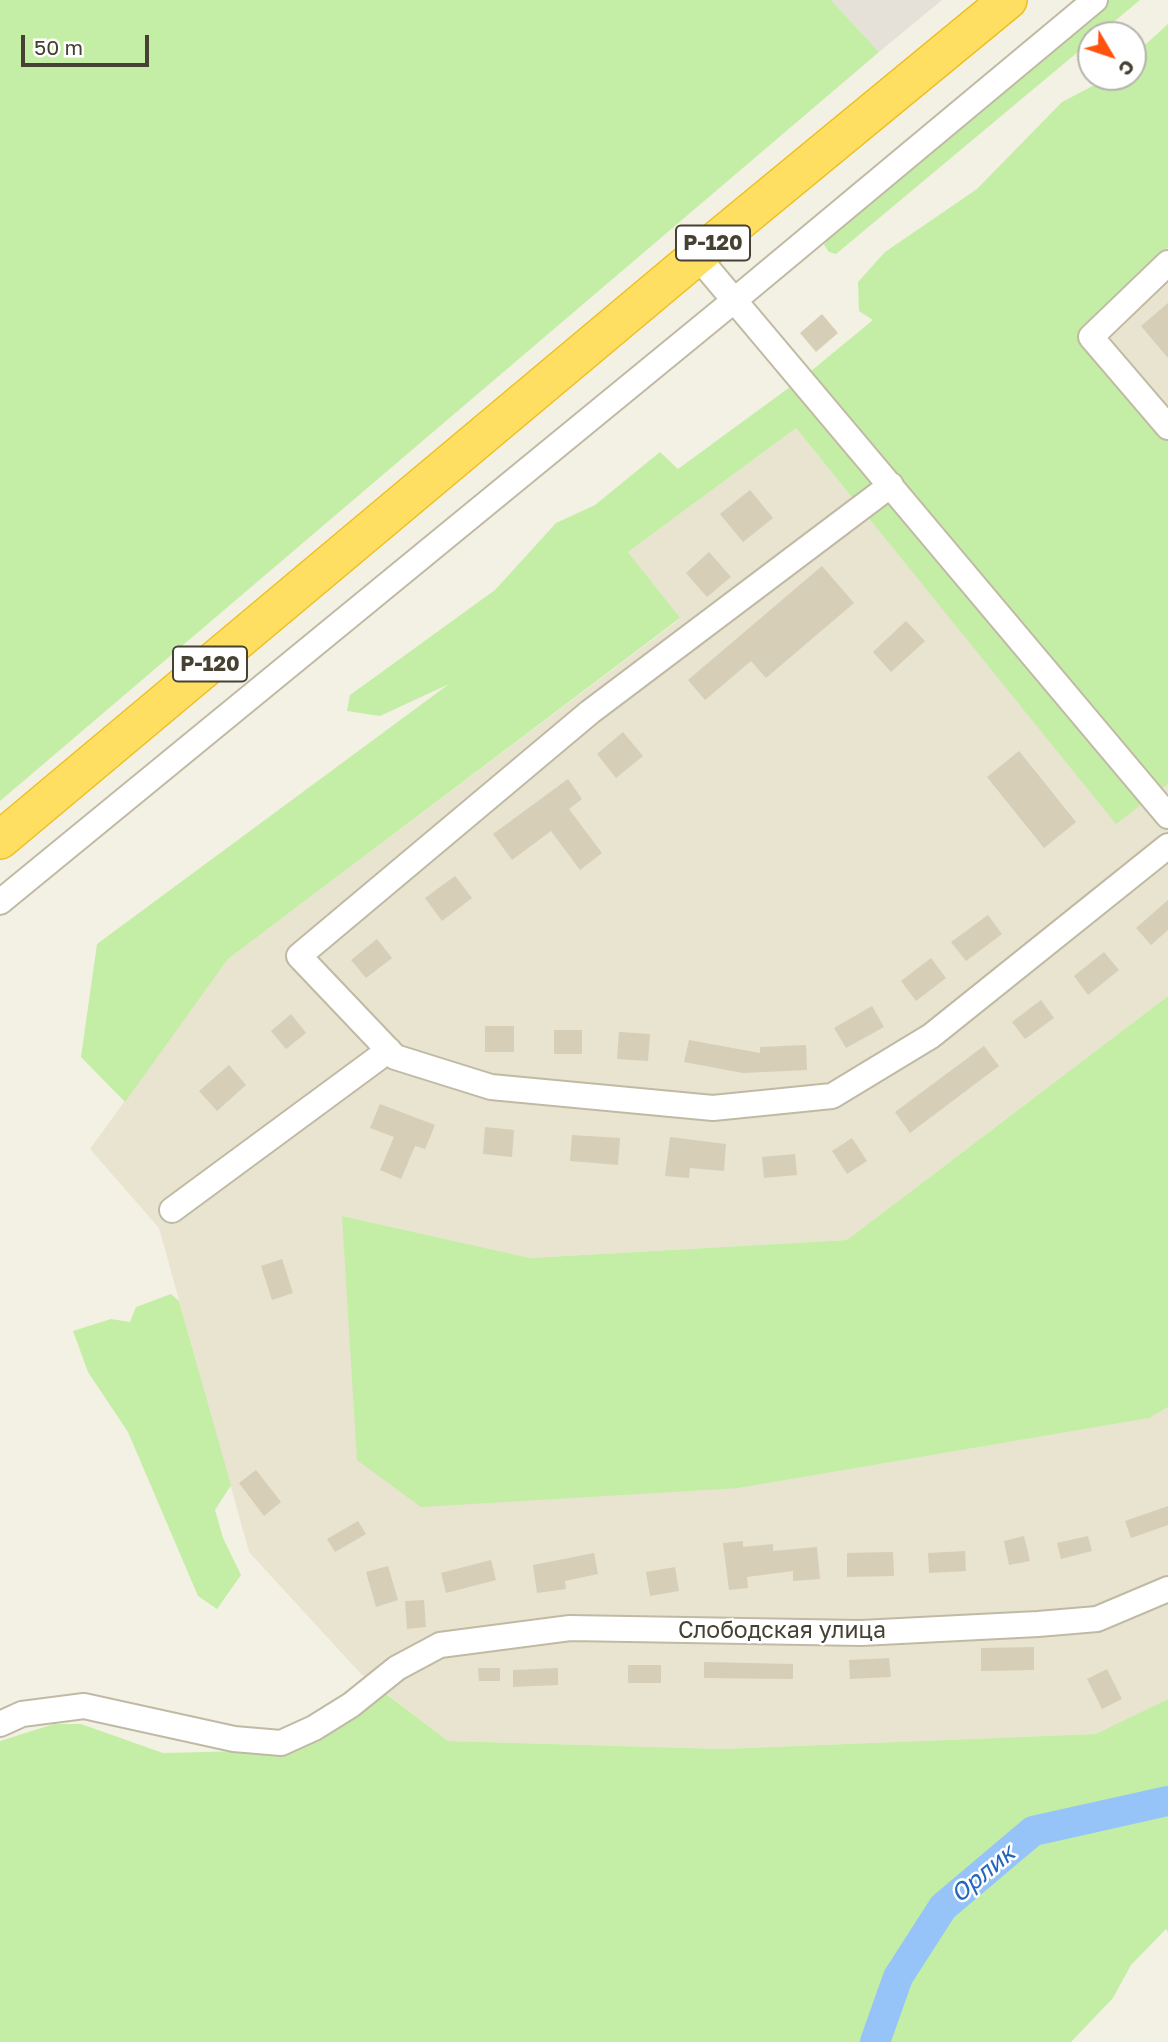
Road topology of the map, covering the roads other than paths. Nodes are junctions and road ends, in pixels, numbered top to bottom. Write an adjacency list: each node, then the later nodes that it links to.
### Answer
1 (1009, 0): 3 (highway, Р-120)
2 (1095, 0): 5 (street)
3 (697, 256): 5 (street); 9 (highway, Р-120)
4 (1168, 263): 6 (street)
5 (736, 299): 7 (street); 11 (street)
6 (1168, 427)
7 (891, 485): 8 (street); 12 (street)
8 (1168, 816)
9 (0, 840)
10 (1168, 846): 12 (street)
11 (0, 902)
12 (389, 1050): 13 (street)
13 (173, 1210)
14 (1168, 1590): 15 (street, Слободская улица)
15 (0, 1724)

